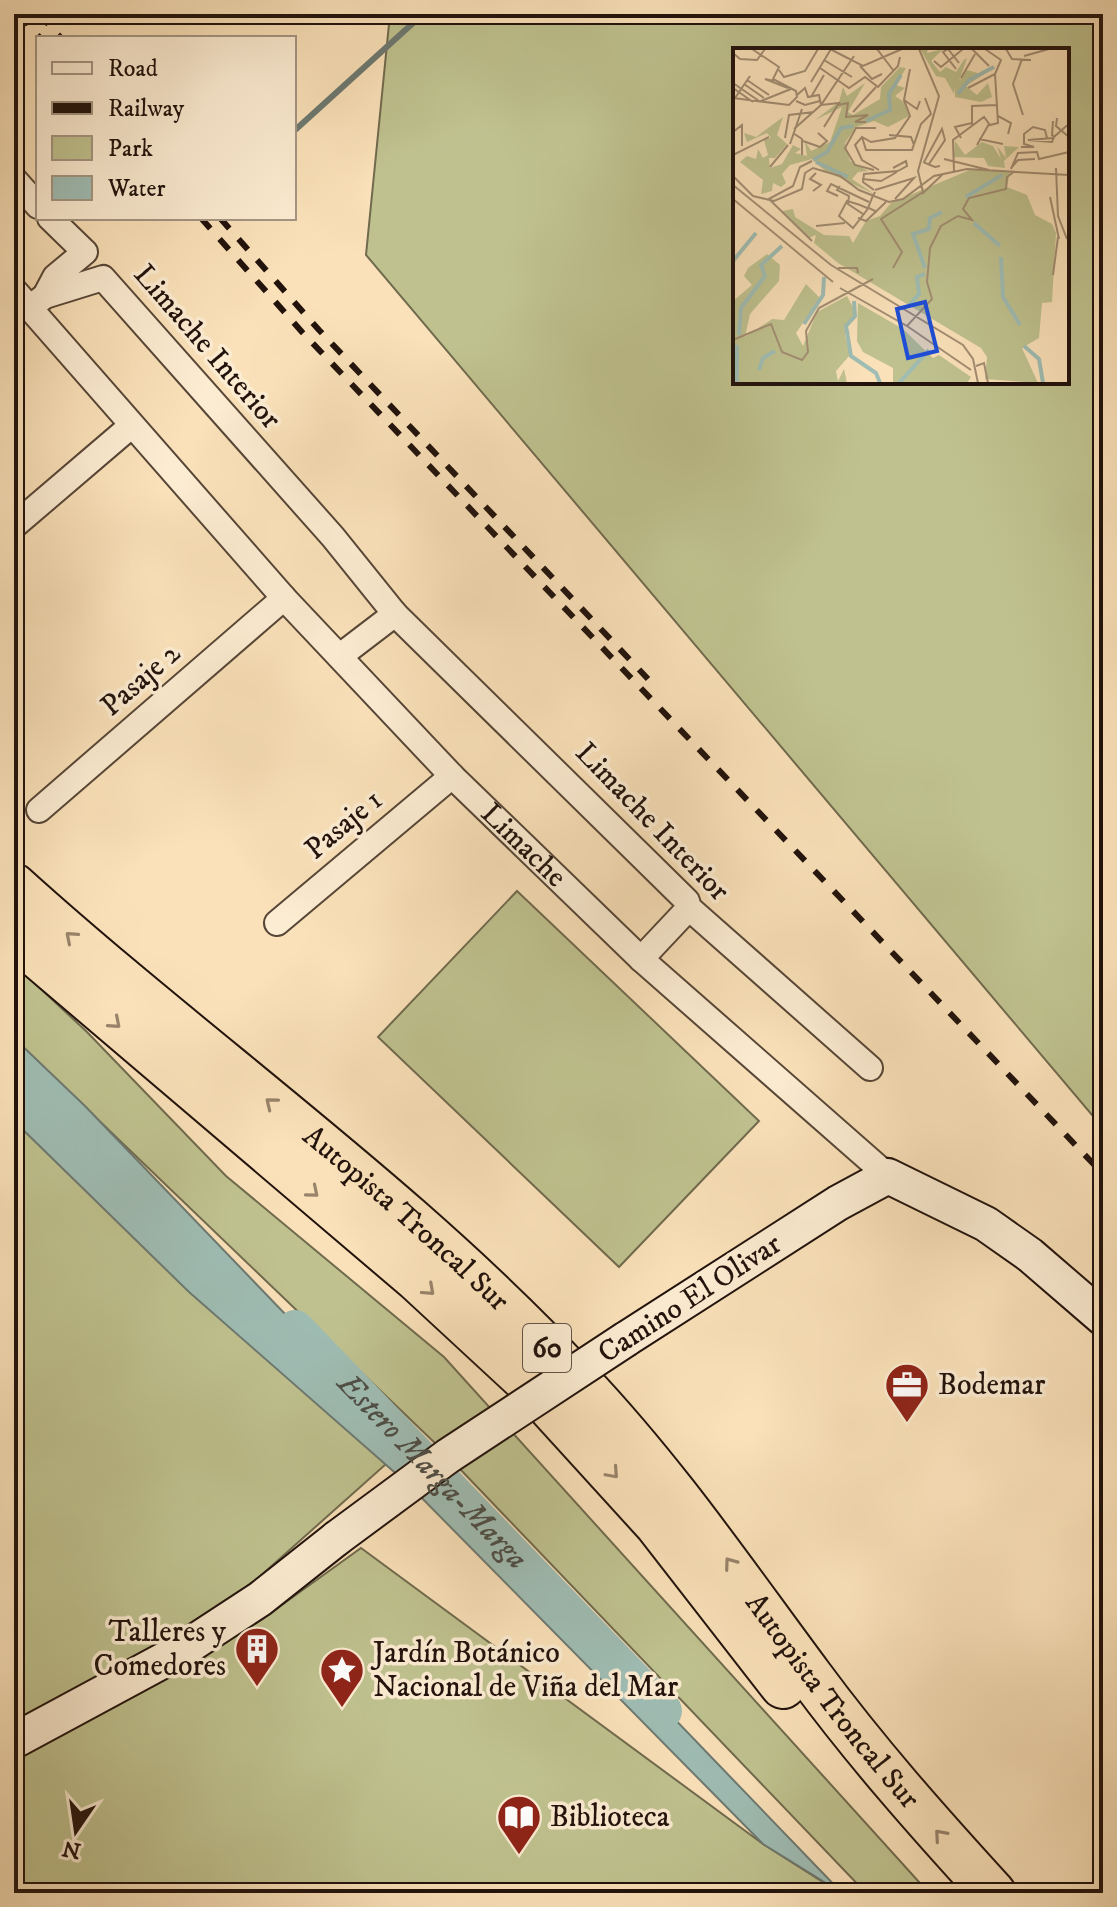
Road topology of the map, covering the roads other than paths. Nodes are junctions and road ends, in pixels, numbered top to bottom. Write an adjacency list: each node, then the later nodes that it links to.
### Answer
1 (14, 179): 2 (street)
2 (36, 204)
3 (52, 220): 4 (street)
4 (29, 298): 5 (street, Limache); 8 (street, Limache Interior)
5 (131, 426): 6 (street); 7 (street, Limache)
6 (14, 526)
7 (284, 598): 9 (street, Limache); 11 (street, Pasaje 2)
8 (395, 614): 9 (street); 13 (street, Limache Interior)
9 (340, 656): 10 (street, Limache)
10 (452, 776): 14 (street, Pasaje 1); 16 (street, Limache)
11 (39, 810)
12 (14, 886): 22 (highway, Autopista Troncal Sur / 60, one-way to 12)
13 (689, 908): 16 (street); 17 (street, Limache Interior)
14 (277, 923)
15 (14, 936): 21 (highway, Autopista Troncal Sur / 60, one-way to 21)
16 (641, 959): 18 (street, Limache)
17 (870, 1068)
18 (888, 1176): 19 (main road, Limache); 20 (main road, Camino El Olivar, bridge)
19 (1103, 1318)
20 (14, 1741)
21 (952, 1893)
22 (993, 1893)

